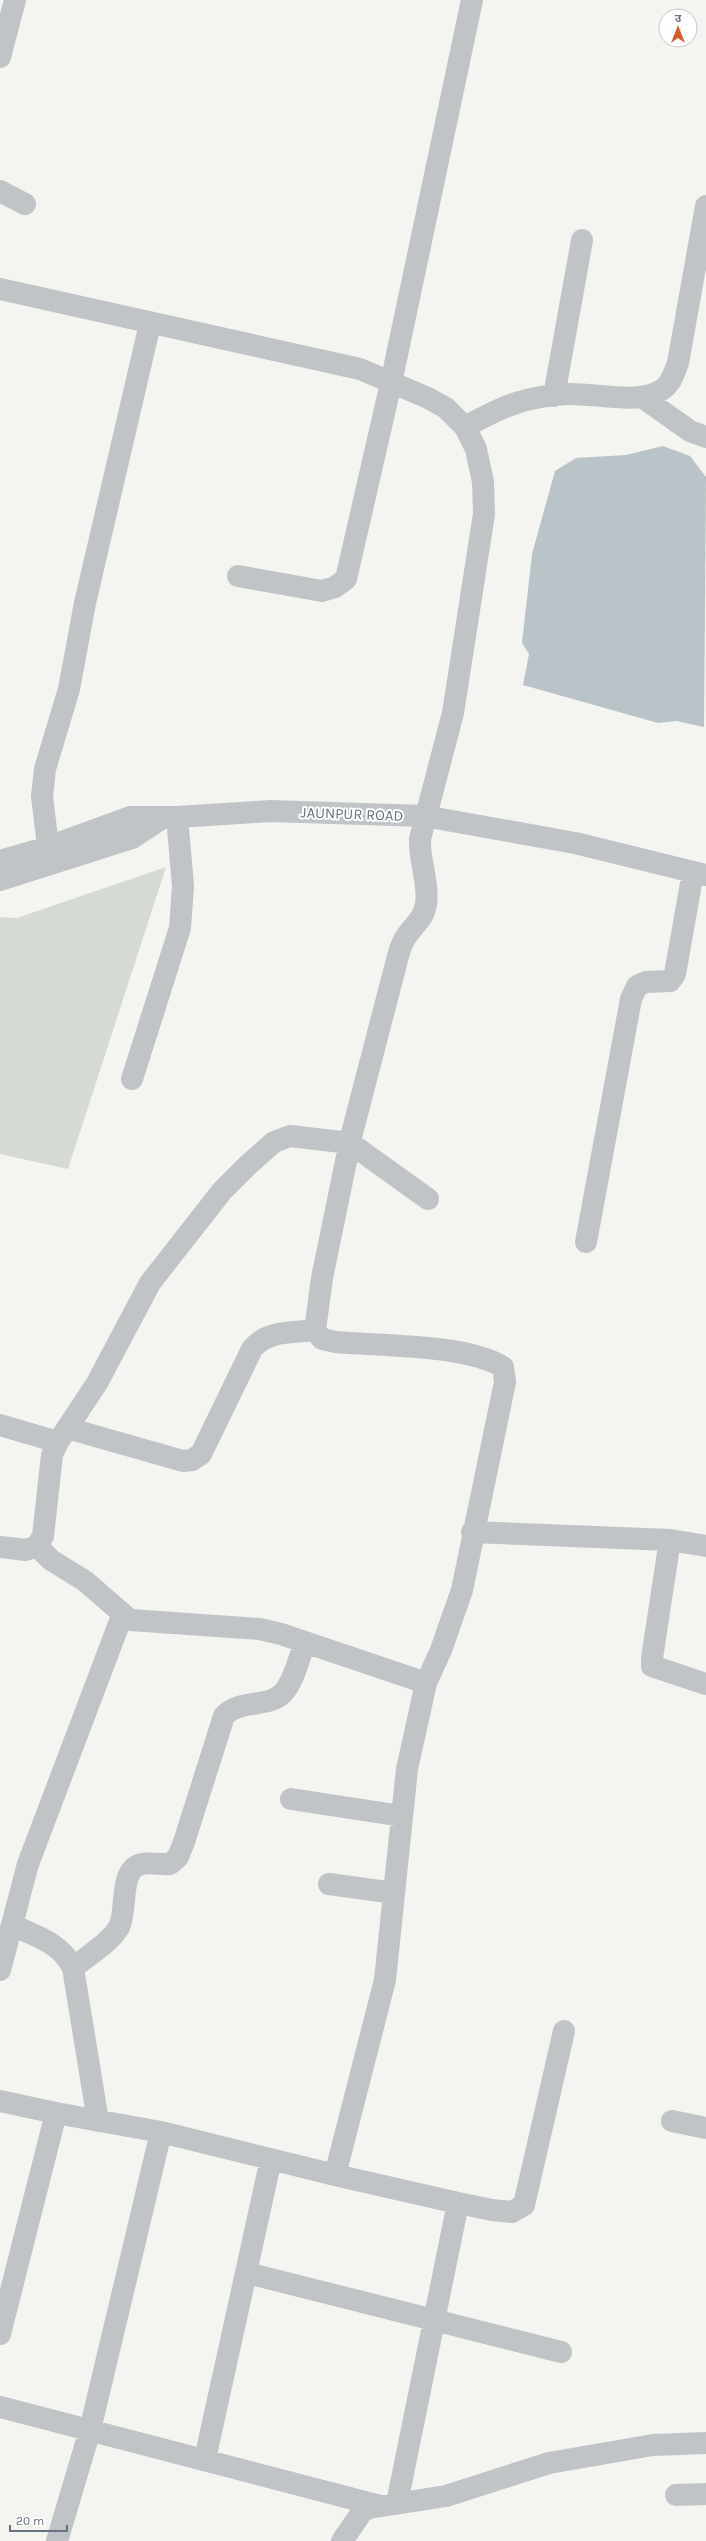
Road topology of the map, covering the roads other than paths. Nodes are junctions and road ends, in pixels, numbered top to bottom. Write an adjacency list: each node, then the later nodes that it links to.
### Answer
1 (15, 0): 3 (street)
2 (472, 0): 10 (street)
3 (0, 57)
4 (0, 191): 5 (street)
5 (25, 204)
6 (706, 206): 12 (street)
7 (582, 240): 11 (street)
8 (0, 290): 9 (street)
9 (150, 324): 10 (street); 18 (street)
10 (391, 383): 13 (street); 15 (street)
11 (554, 396): 12 (street); 13 (street)
12 (642, 397): 14 (street)
13 (465, 427): 16 (street)
14 (706, 437)
15 (238, 576)
16 (424, 816): 17 (street, JAUNPUR ROAD); 20 (street, JAUNPUR ROAD); 23 (street)
17 (171, 817): 18 (street, JAUNPUR ROAD); 22 (street)
18 (49, 855): 19 (street, JAUNPUR ROAD); 21 (street)
19 (0, 862)
20 (699, 873): 25 (street)
21 (0, 880)
22 (132, 1079)
23 (350, 1143): 24 (street); 26 (street); 28 (street)
24 (428, 1199)
25 (586, 1242)
26 (315, 1330): 28 (street); 29 (street)
27 (0, 1426): 28 (street)
28 (62, 1435): 31 (street)
29 (472, 1532): 30 (street); 36 (street)
30 (670, 1540): 32 (street); 37 (street)
31 (37, 1546): 33 (street); 34 (street)
32 (706, 1546)
33 (0, 1547)
34 (122, 1616): 35 (street); 42 (street)
35 (305, 1642): 36 (street); 43 (street)
36 (426, 1683): 39 (street)
37 (706, 1684)
38 (291, 1799): 39 (street)
39 (402, 1816): 41 (street)
40 (329, 1884): 41 (street)
41 (394, 1893): 53 (street)
42 (12, 1925): 43 (street); 44 (street)
43 (73, 1968): 48 (street)
44 (0, 1970)
45 (564, 2031): 54 (street)
46 (0, 2101): 47 (street)
47 (56, 2113): 48 (street); 57 (street)
48 (98, 2121): 51 (street)
49 (672, 2121): 50 (street)
50 (706, 2128)
51 (161, 2132): 52 (street); 60 (street)
52 (271, 2159): 53 (street); 55 (street)
53 (335, 2175): 54 (street)
54 (458, 2203): 56 (street)
55 (247, 2273): 56 (street); 62 (street)
56 (434, 2320): 58 (street); 65 (street)
57 (0, 2334)
58 (561, 2352)
59 (0, 2407): 60 (street)
60 (90, 2430): 62 (street); 66 (street)
61 (706, 2444): 65 (street)
62 (205, 2459): 65 (street)
63 (706, 2494): 64 (street)
64 (676, 2495)
65 (388, 2504): 67 (street)
66 (57, 2541)
67 (342, 2541)

